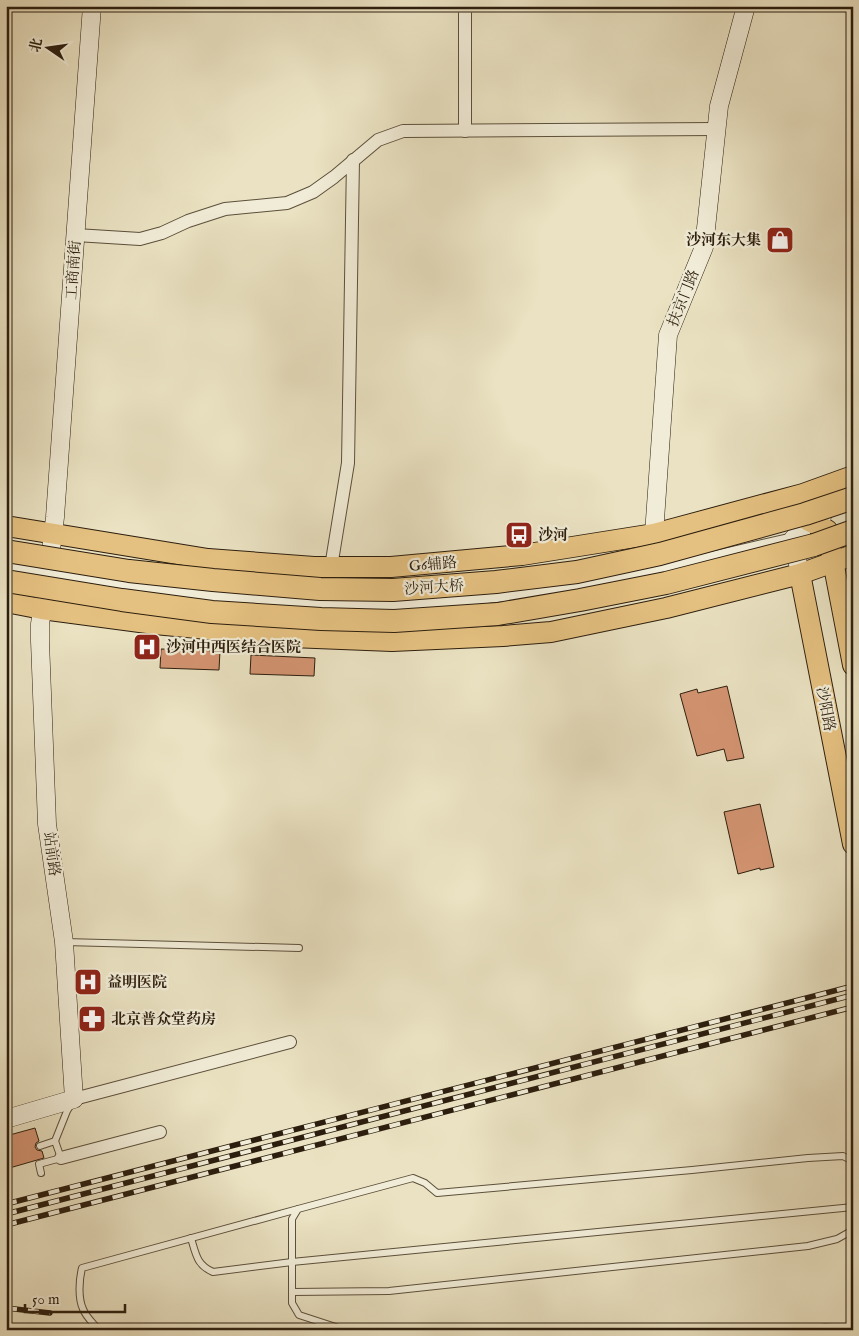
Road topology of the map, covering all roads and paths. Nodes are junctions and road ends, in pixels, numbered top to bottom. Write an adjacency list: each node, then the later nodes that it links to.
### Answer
1 (92, 6): 7 (street, 工商南街)
2 (465, 6): 5 (street)
3 (746, 6): 4 (street, 扶京门路)
4 (716, 129): 5 (street); 17 (street, 扶京门路)
5 (465, 131): 6 (street)
6 (353, 160): 7 (street); 23 (street)
7 (76, 235): 16 (street, 工商南街)
8 (853, 476): 17 (main road, G6辅路)
9 (853, 498): 19 (highway, 沙河大桥, bridge)
10 (853, 506): 11 (street)
11 (809, 521): 14 (main road); 18 (street)
12 (853, 521): 14 (street)
13 (6, 526): 16 (main road, G6辅路)
14 (827, 530): 18 (street); 21 (main road)
15 (853, 531): 26 (highway, 沙河大桥, bridge)
16 (53, 534): 23 (main road, G6辅路); 24 (street, 工商南街)
17 (654, 534): 23 (main road, G6辅路)
18 (793, 539): 24 (street); 25 (street)
19 (6, 551)
20 (853, 555): 21 (main road)
21 (834, 562): 25 (main road); 29 (main road)
22 (6, 566): 24 (street)
23 (331, 567)
24 (47, 573): 28 (street, 站前路)
25 (800, 574): 28 (main road); 30 (main road, 沙阳路)
26 (6, 581)
27 (6, 602): 28 (main road)
28 (42, 608): 31 (street, 站前路)
29 (853, 665)
30 (853, 844)
31 (64, 942): 32 (lane); 34 (street, 站前路)
32 (299, 948)
33 (290, 1042): 34 (street)
34 (74, 1099): 35 (street); 37 (lane)
35 (6, 1119)
36 (160, 1132): 39 (street)
37 (55, 1141): 38 (lane); 39 (lane)
38 (40, 1146)
39 (61, 1158): 41 (lane)
40 (853, 1161): 43 (lane)
41 (41, 1173)
42 (853, 1208): 46 (lane)
43 (298, 1209): 45 (lane); 46 (lane)
44 (853, 1230): 47 (lane)
45 (191, 1238): 46 (lane); 48 (lane)
46 (292, 1262): 47 (lane)
47 (292, 1292): 49 (lane)
48 (126, 1330)
49 (345, 1330)
50 (808, 1330): 51 (lane)
51 (846, 1330)

